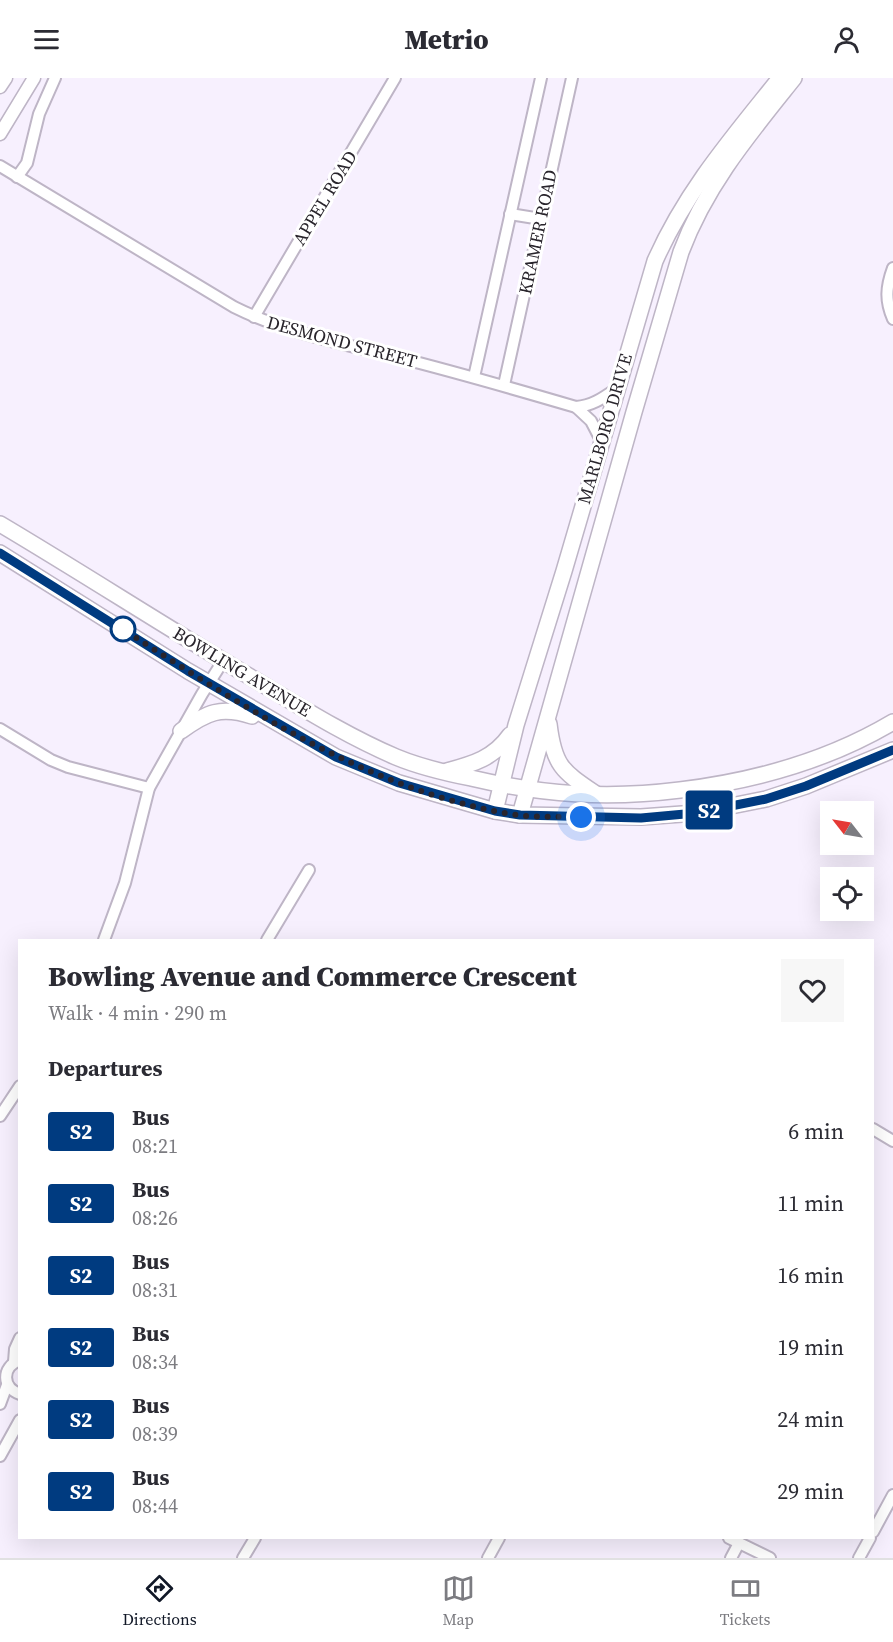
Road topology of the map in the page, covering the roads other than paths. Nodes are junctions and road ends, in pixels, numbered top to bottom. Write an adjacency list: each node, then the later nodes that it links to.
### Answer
1 (6, 78): 9 (street)
2 (34, 78): 10 (street)
3 (55, 78): 12 (street)
4 (395, 78): 16 (street, APPEL ROAD)
5 (541, 78): 13 (street, KRAMER ROAD)
6 (572, 78): 14 (street, KRAMER ROAD)
7 (780, 78): 20 (main road, MARLBORO DRIVE)
8 (794, 78): 27 (main road, MARLBORO DRIVE)
9 (0, 87)
10 (0, 134)
11 (0, 166): 12 (street, DESMOND STREET)
12 (17, 177): 16 (street, DESMOND STREET)
13 (510, 214): 14 (street); 18 (street, KRAMER ROAD)
14 (541, 219): 19 (street, KRAMER ROAD)
15 (893, 268): 17 (street)
16 (254, 317): 18 (street, DESMOND STREET)
17 (893, 319)
18 (474, 377): 19 (street, DESMOND STREET)
19 (504, 385): 21 (street, DESMOND STREET)
20 (616, 389): 21 (street); 22 (main road, MARLBORO DRIVE)
21 (576, 407): 22 (street)
22 (602, 442): 30 (main road, MARLBORO DRIVE)
23 (0, 524): 25 (main road, BOWLING AVENUE)
24 (0, 551): 26 (main road, BOWLING AVENUE)
25 (223, 662): 26 (street); 34 (main road, BOWLING AVENUE)
26 (209, 683): 28 (main road, BOWLING AVENUE); 32 (street)
27 (548, 718): 37 (main road, MARLBORO DRIVE); 38 (main road)
28 (273, 721): 32 (main road); 39 (main road, BOWLING AVENUE)
29 (893, 722): 38 (main road, BOWLING AVENUE)
30 (516, 725): 34 (main road); 35 (main road, MARLBORO DRIVE)
31 (0, 729): 36 (street)
32 (181, 730): 36 (street)
33 (893, 750): 40 (main road, BOWLING AVENUE)
34 (444, 772): 35 (main road, BOWLING AVENUE)
35 (500, 785): 37 (main road, BOWLING AVENUE); 39 (main road, MARLBORO DRIVE)
36 (149, 788): 42 (street)
37 (527, 790): 38 (main road, BOWLING AVENUE); 40 (main road, MARLBORO DRIVE)
38 (597, 795)
39 (495, 811): 40 (main road, BOWLING AVENUE)
40 (520, 815)
41 (309, 870): 43 (street)
42 (104, 939)
43 (268, 939)
44 (18, 1089): 45 (street)
45 (0, 1116)
46 (874, 1132): 47 (street)
47 (893, 1141)
48 (18, 1342): 49 (street)
49 (17, 1361): 50 (street)
50 (7, 1385): 51 (street); 52 (street)
51 (18, 1393)
52 (0, 1404)
53 (18, 1424): 54 (street)
54 (0, 1456)
55 (893, 1495): 56 (street)
56 (874, 1530)
57 (254, 1539): 61 (street)
58 (498, 1539): 62 (street)
59 (869, 1539): 65 (street)
60 (734, 1540): 63 (street); 64 (street)
61 (243, 1557)
62 (488, 1558)
63 (731, 1558)
64 (770, 1558)
65 (859, 1558)

